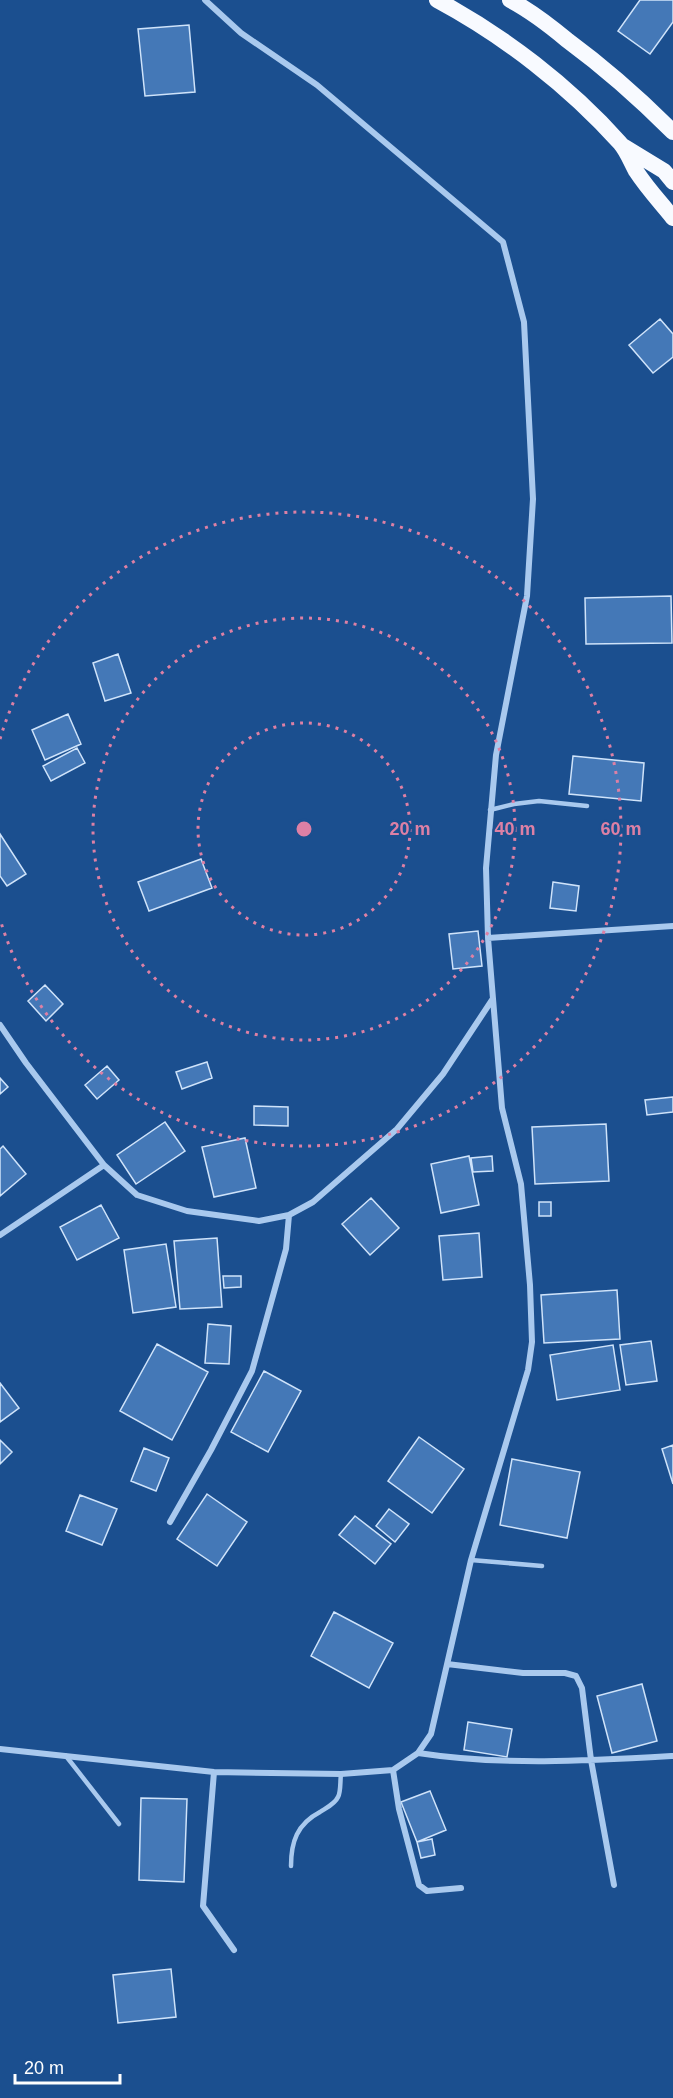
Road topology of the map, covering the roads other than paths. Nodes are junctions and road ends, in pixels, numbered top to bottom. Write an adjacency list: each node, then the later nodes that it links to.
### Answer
1 (204, 0): 9 (street)
2 (437, 0): 5 (highway)
3 (510, 0): 4 (highway)
4 (673, 132)
5 (622, 146): 6 (highway); 7 (highway)
6 (673, 182)
7 (673, 218)
8 (587, 806): 9 (lane)
9 (490, 810): 11 (street)
10 (673, 926): 11 (street)
11 (488, 938): 12 (street)
12 (492, 999): 15 (street); 18 (street)
13 (0, 1024): 14 (street)
14 (104, 1165): 15 (street); 16 (street)
15 (289, 1215): 17 (street)
16 (0, 1235)
17 (170, 1522)
18 (471, 1560): 19 (lane); 20 (street)
19 (542, 1566)
20 (447, 1664): 22 (street); 25 (street)
21 (0, 1749): 23 (street)
22 (418, 1753): 25 (street); 26 (street)
23 (66, 1756): 27 (street); 29 (lane)
24 (673, 1756): 25 (street)
25 (591, 1760): 31 (street)
26 (393, 1770): 28 (street); 32 (street)
27 (214, 1772): 28 (street); 33 (street)
28 (341, 1774): 30 (lane)
29 (118, 1824)
30 (291, 1866)
31 (614, 1885)
32 (461, 1888)
33 (234, 1950)

